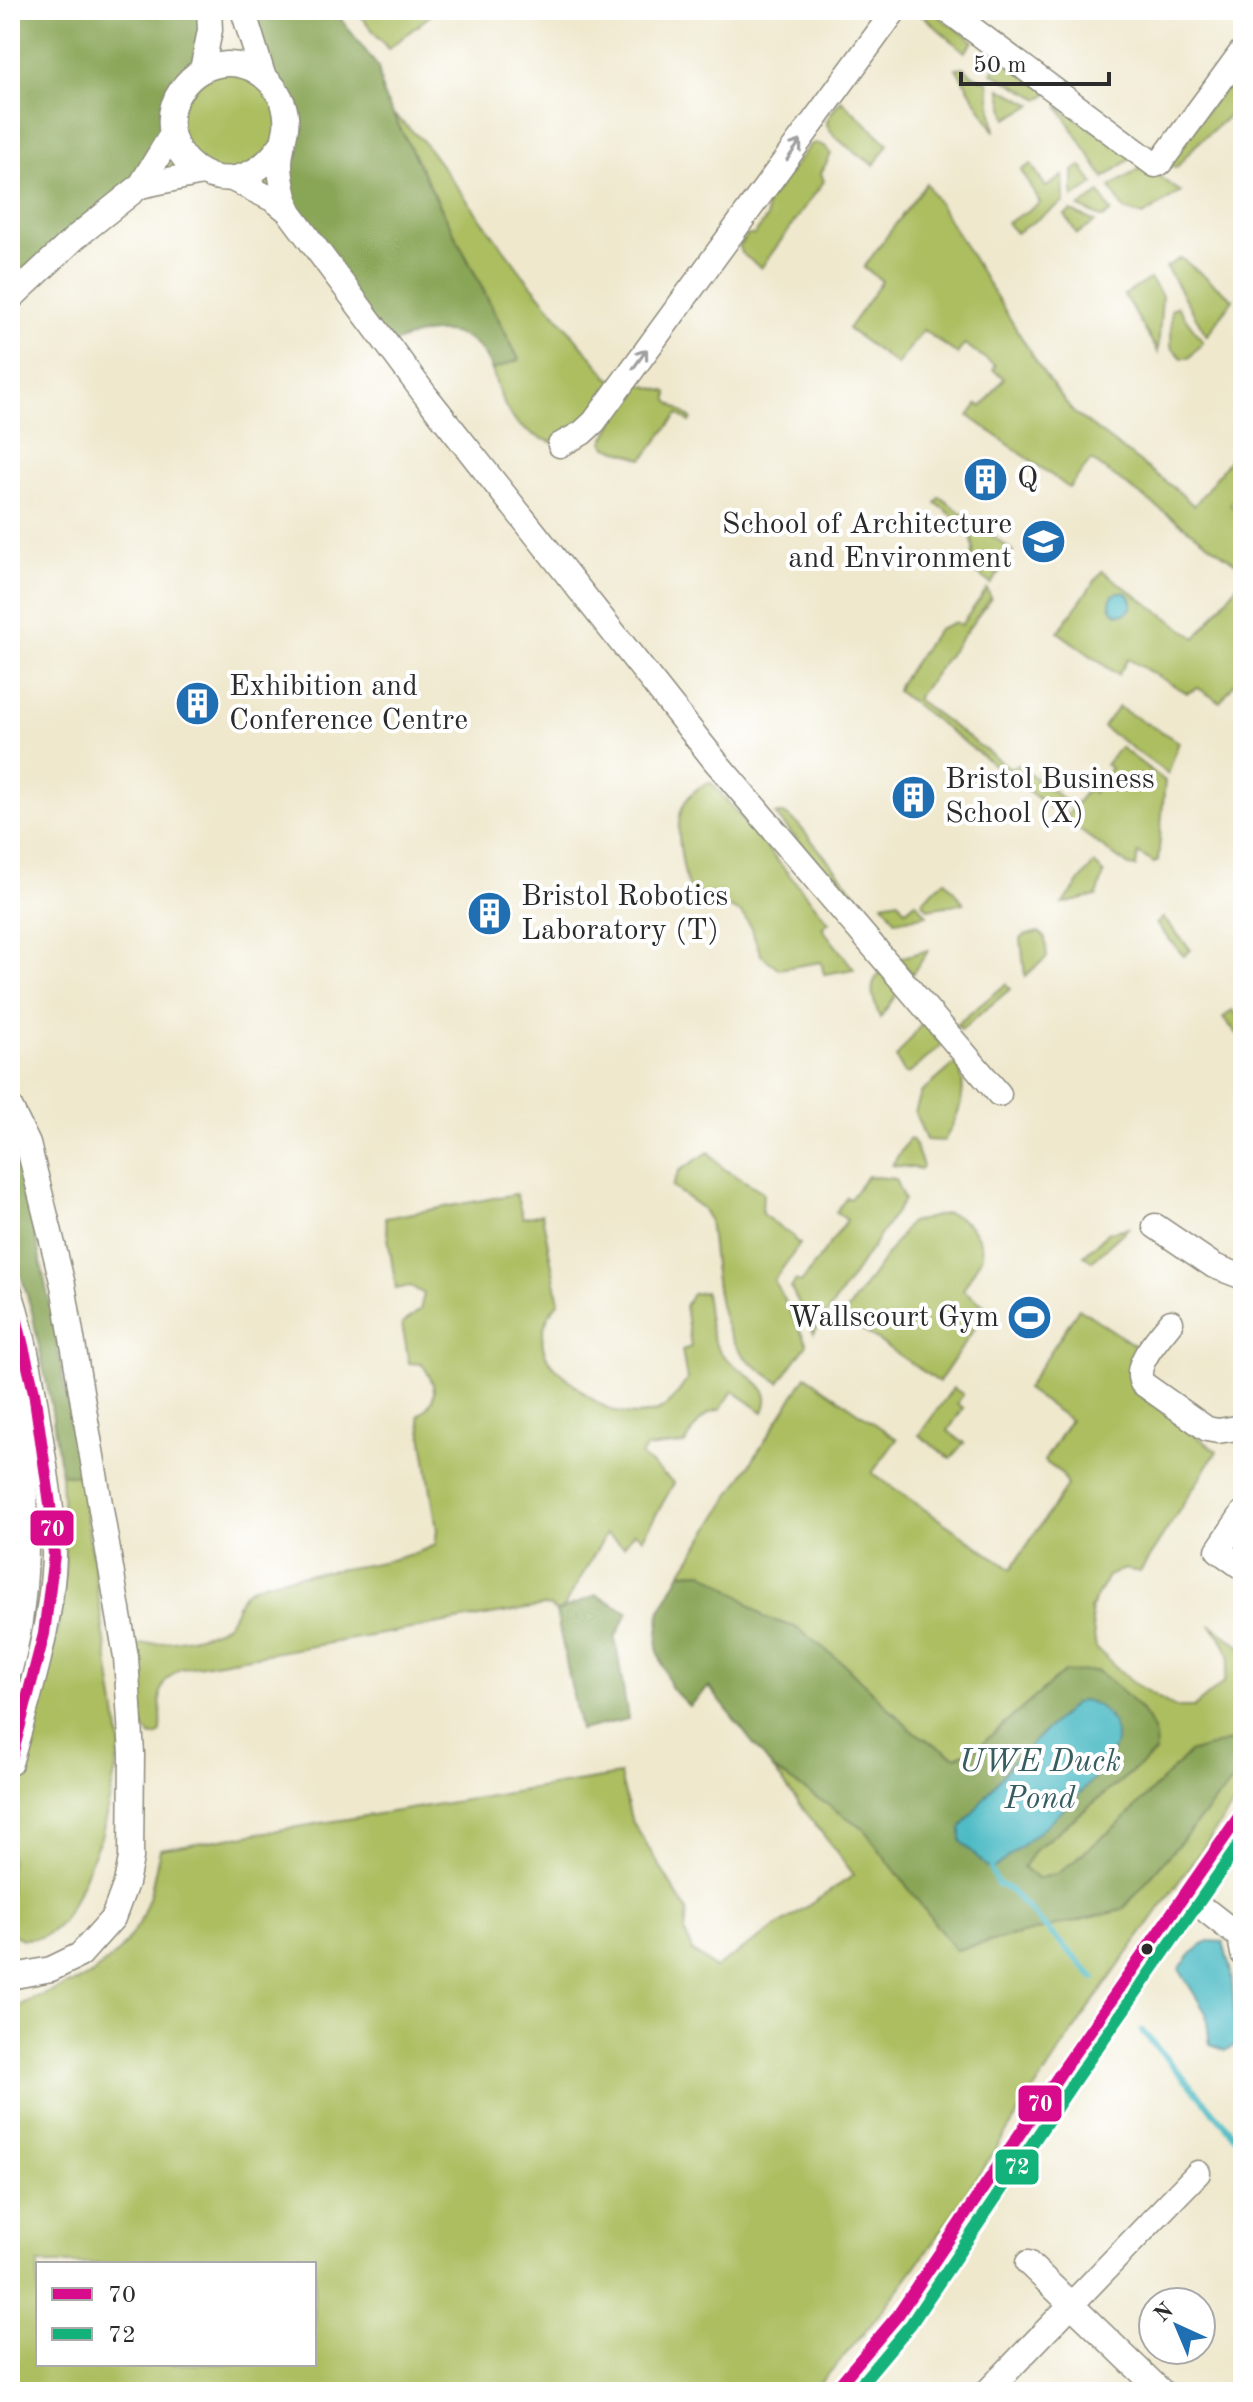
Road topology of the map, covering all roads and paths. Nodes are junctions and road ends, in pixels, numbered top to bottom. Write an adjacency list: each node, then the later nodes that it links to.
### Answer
1 (209, 10): 6 (street)
2 (243, 10): 7 (street)
3 (895, 10): 15 (street, one-way to 3)
4 (947, 10): 5 (street)
5 (1243, 50)
6 (202, 70): 7 (street); 8 (street)
7 (263, 75): 9 (street)
8 (172, 134): 10 (street); 12 (street)
9 (281, 145): 11 (street); 13 (street)
10 (202, 173): 11 (street); 12 (street)
11 (232, 179): 13 (street)
12 (140, 186): 14 (street)
13 (289, 212): 16 (street)
14 (10, 299)
15 (560, 445)
16 (999, 1094)
17 (10, 1107): 30 (street)
18 (1155, 1226): 19 (street)
19 (1243, 1277)
20 (10, 1292): 27 (street)
21 (1171, 1322): 23 (street)
22 (10, 1390): 26 (street)
23 (1243, 1427)
24 (1243, 1513): 25 (street)
25 (1243, 1568)
26 (10, 1669)
27 (10, 1763)
28 (1208, 1912): 29 (street)
29 (1243, 1954)
30 (10, 1977)
31 (1198, 2173): 33 (street)
32 (1028, 2263): 33 (street)
33 (1071, 2304): 34 (street); 35 (street)
34 (987, 2392)
35 (1162, 2392)

